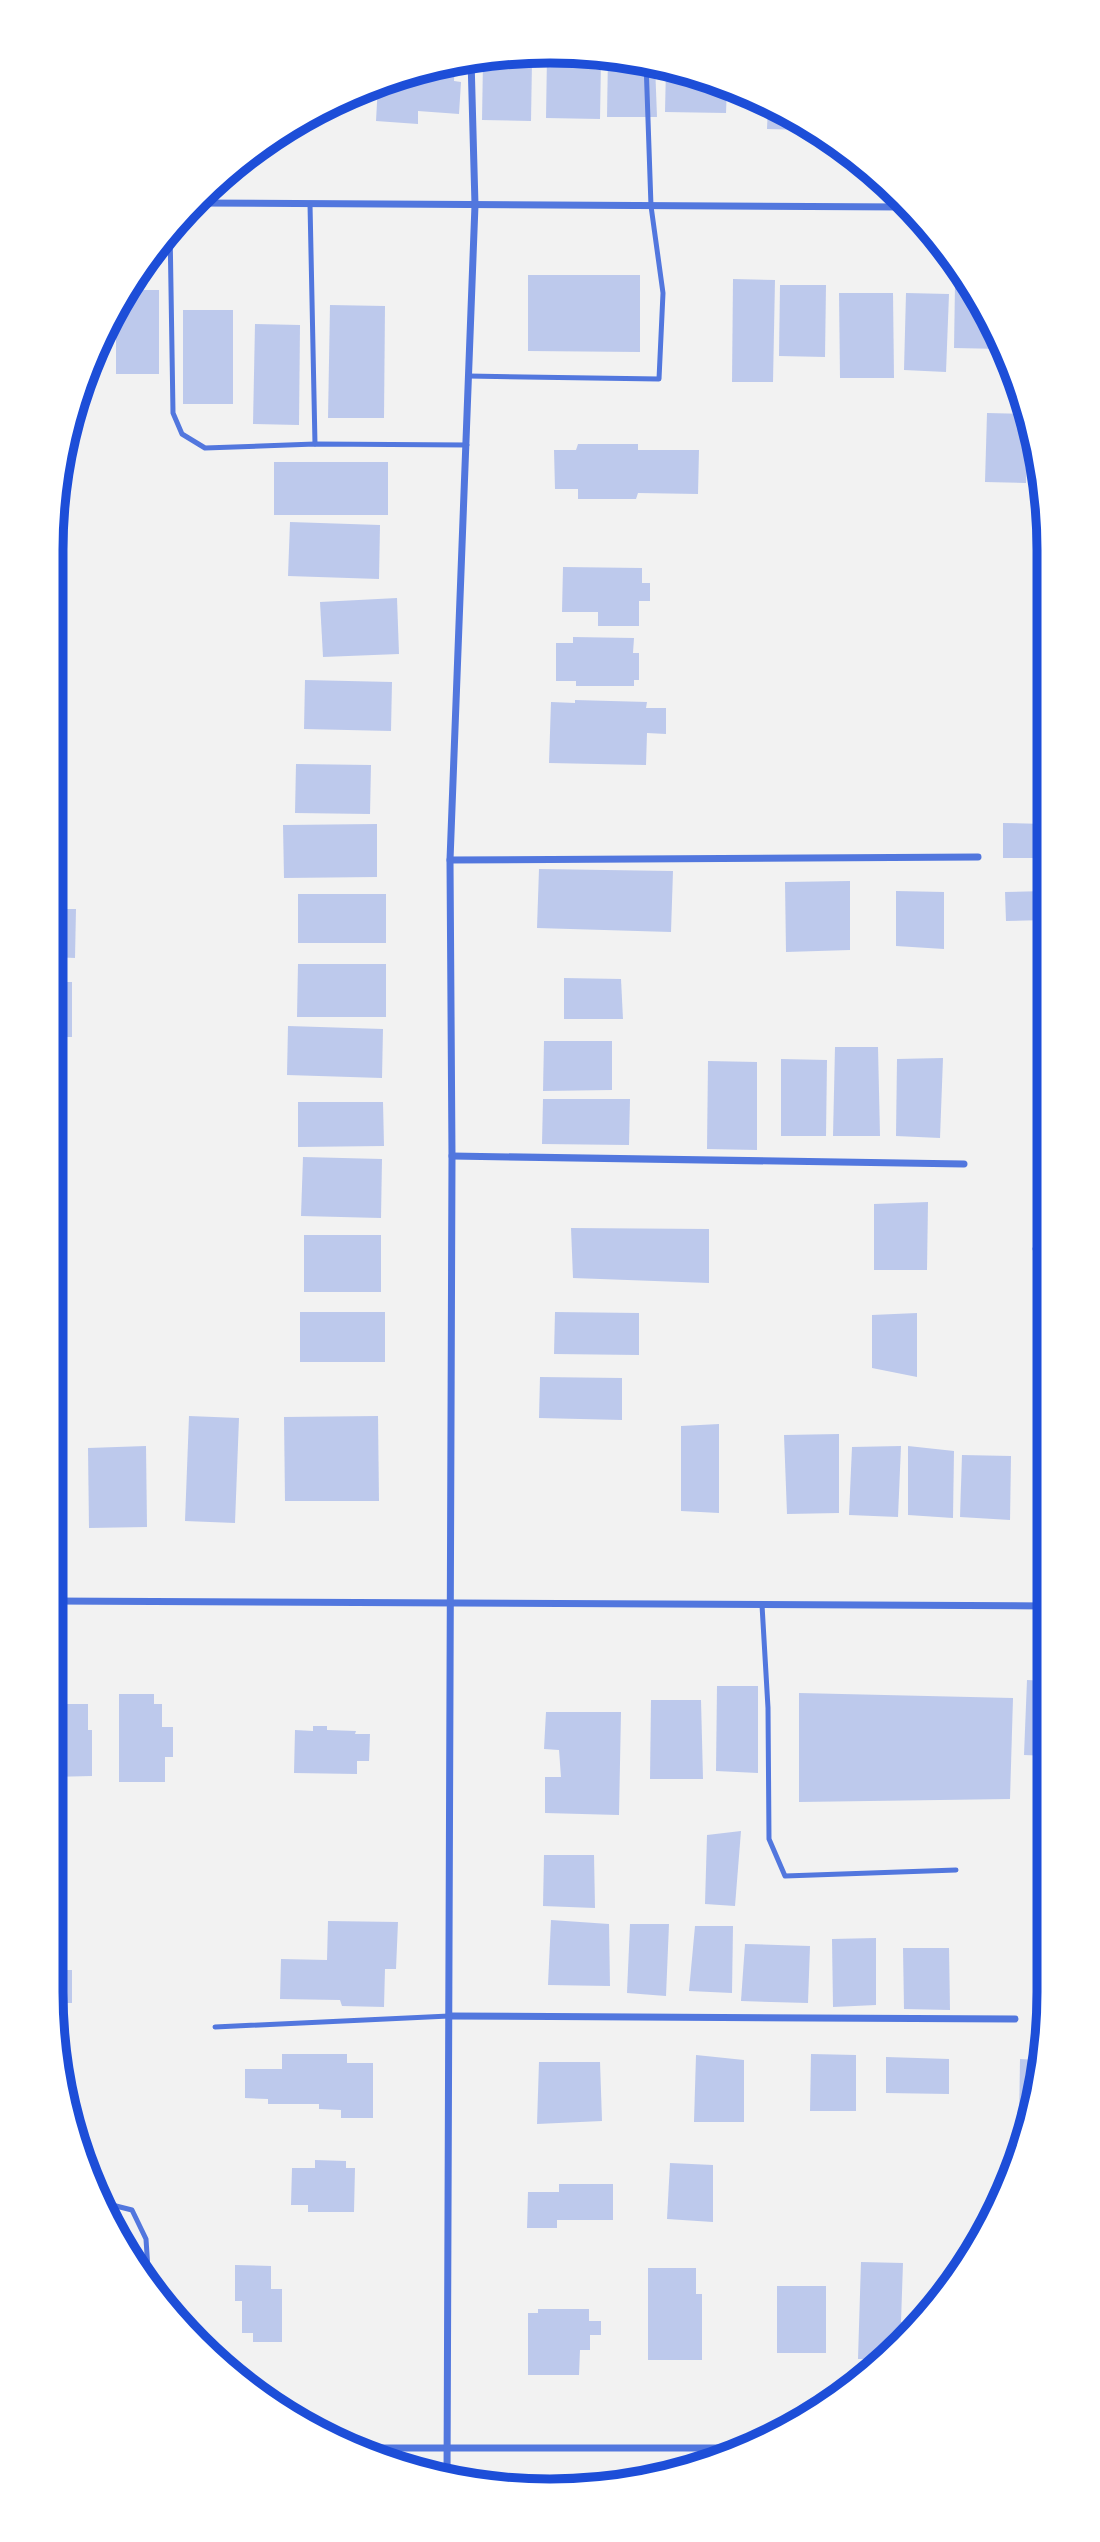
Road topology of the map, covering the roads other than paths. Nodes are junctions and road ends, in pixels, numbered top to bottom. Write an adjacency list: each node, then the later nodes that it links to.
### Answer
1 (471, 69): 5 (street)
2 (646, 72): 6 (lane)
3 (209, 203): 4 (street)
4 (310, 204): 5 (street); 10 (lane)
5 (475, 205): 6 (street); 9 (street)
6 (651, 206): 7 (street); 9 (lane)
7 (895, 207)
8 (170, 246): 10 (lane)
9 (468, 376): 11 (street)
10 (315, 444): 11 (lane)
11 (467, 445): 13 (street)
12 (978, 857): 13 (street)
13 (450, 860): 14 (street)
14 (452, 1156): 15 (street); 17 (street)
15 (964, 1164)
16 (63, 1601): 17 (street)
17 (450, 1603): 18 (street); 21 (street)
18 (762, 1605): 19 (street); 20 (lane)
19 (1037, 1606)
20 (956, 1870)
21 (449, 2016): 22 (street); 23 (lane); 27 (street)
22 (1015, 2020)
23 (215, 2027)
24 (112, 2205): 25 (lane)
25 (148, 2267)
26 (380, 2448): 27 (street)
27 (447, 2448): 28 (street); 29 (street)
28 (720, 2448)
29 (447, 2468)

